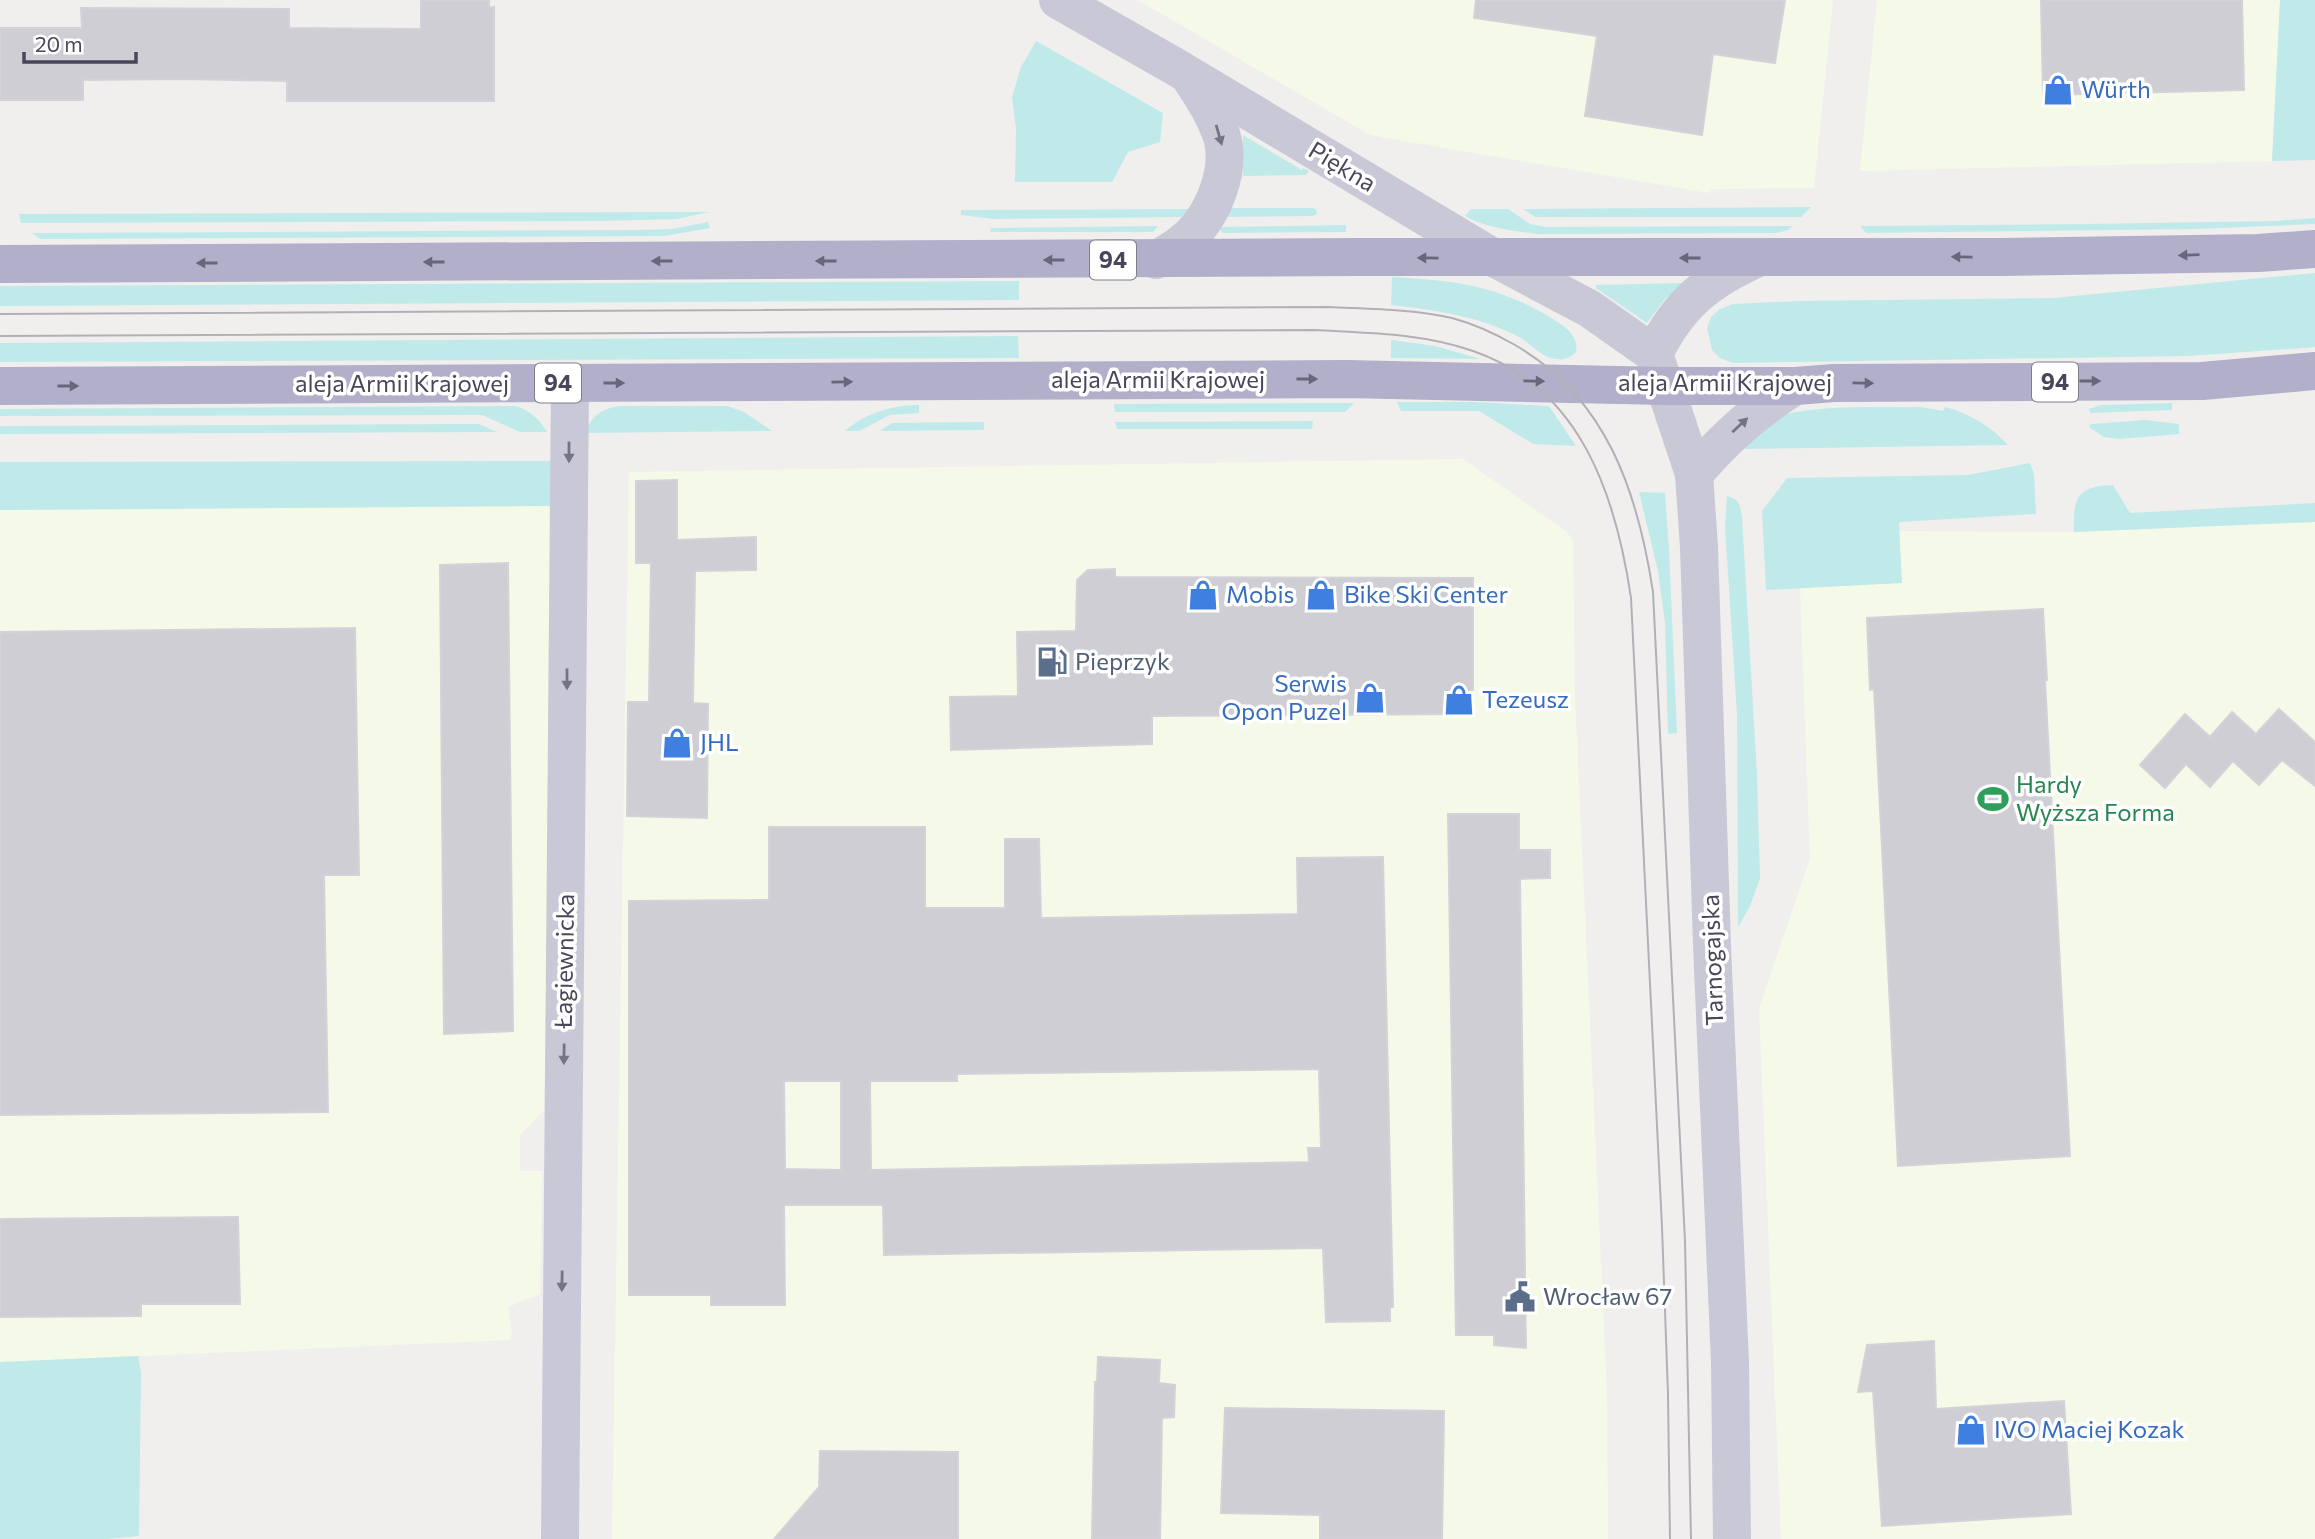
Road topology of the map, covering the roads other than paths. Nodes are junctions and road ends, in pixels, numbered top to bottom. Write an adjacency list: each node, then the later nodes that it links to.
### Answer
1 (1058, 0): 2 (street, Piękna)
2 (1188, 75): 5 (street, Piękna); 6 (street, Piękna, one-way to 6)
3 (2315, 249): 4 (main road, 94, one-way to 4)
4 (1758, 258): 5 (main road, 94, one-way to 5); 8 (street)
5 (1496, 259): 6 (main road, 94, one-way to 6); 8 (street, Piękna)
6 (1156, 260): 7 (main road, 94, one-way to 7)
7 (0, 264)
8 (1660, 370): 10 (main road, aleja Armii Krajowej / 94, one-way to 8); 12 (main road, aleja Armii Krajowej / 94); 13 (street, Tarnogajska)
9 (2315, 371): 12 (main road, aleja Armii Krajowej / 94, one-way to 9)
10 (570, 383): 11 (main road, aleja Armii Krajowej / 94, one-way to 10); 14 (street, Łagiewnicka, one-way to 14)
11 (0, 386)
12 (1795, 386): 13 (street, one-way to 12)
13 (1694, 474): 15 (street, Tarnogajska)
14 (560, 1530)
15 (1732, 1539)

